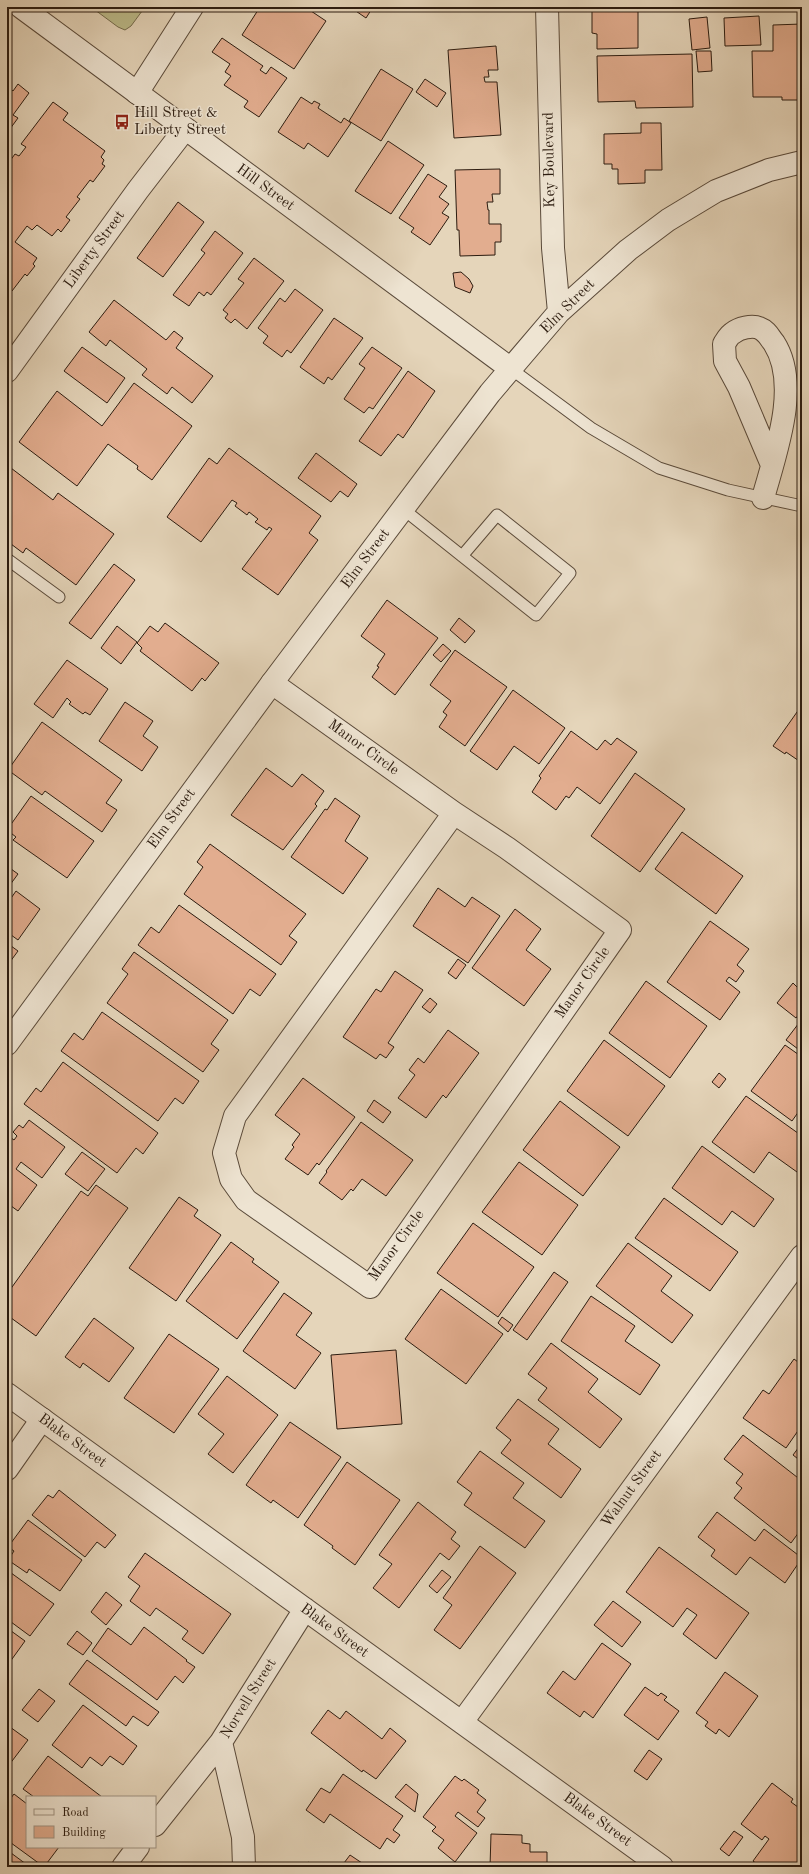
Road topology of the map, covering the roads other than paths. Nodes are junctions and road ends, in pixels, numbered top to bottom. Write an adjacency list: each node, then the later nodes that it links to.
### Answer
1 (21, 7): 4 (street, Hill Street)
2 (192, 7): 4 (street)
3 (547, 7): 7 (street, Key Boulevard)
4 (137, 93): 5 (street, Hill Street)
5 (185, 129): 8 (street, Hill Street); 9 (street, Liberty Street)
6 (802, 162): 7 (street, Elm Street)
7 (560, 312): 8 (street, Elm Street)
8 (511, 369): 11 (lane); 13 (street, Elm Street)
9 (7, 371)
10 (772, 465): 10 (street); 11 (street)
11 (763, 498): 12 (lane)
12 (802, 506)
13 (403, 509): 14 (lane); 17 (street, Elm Street)
14 (462, 556): 14 (lane)
15 (7, 560): 16 (lane)
16 (59, 597)
17 (272, 684): 18 (street, Manor Circle); 19 (street, Elm Street)
18 (454, 813): 18 (street, Manor Circle)
19 (7, 1044)
20 (802, 1256): 25 (street, Walnut Street)
21 (7, 1394): 22 (street, Blake Street)
22 (42, 1419): 23 (street); 24 (street, Blake Street)
23 (7, 1469)
24 (305, 1609): 25 (street, Blake Street); 26 (street, Norvell Street)
25 (462, 1722): 31 (street, Blake Street)
26 (221, 1742): 27 (street); 30 (street, Norvell Street)
27 (156, 1824)
28 (137, 1848): 29 (street)
29 (123, 1867)
30 (244, 1867)
31 (662, 1867)

